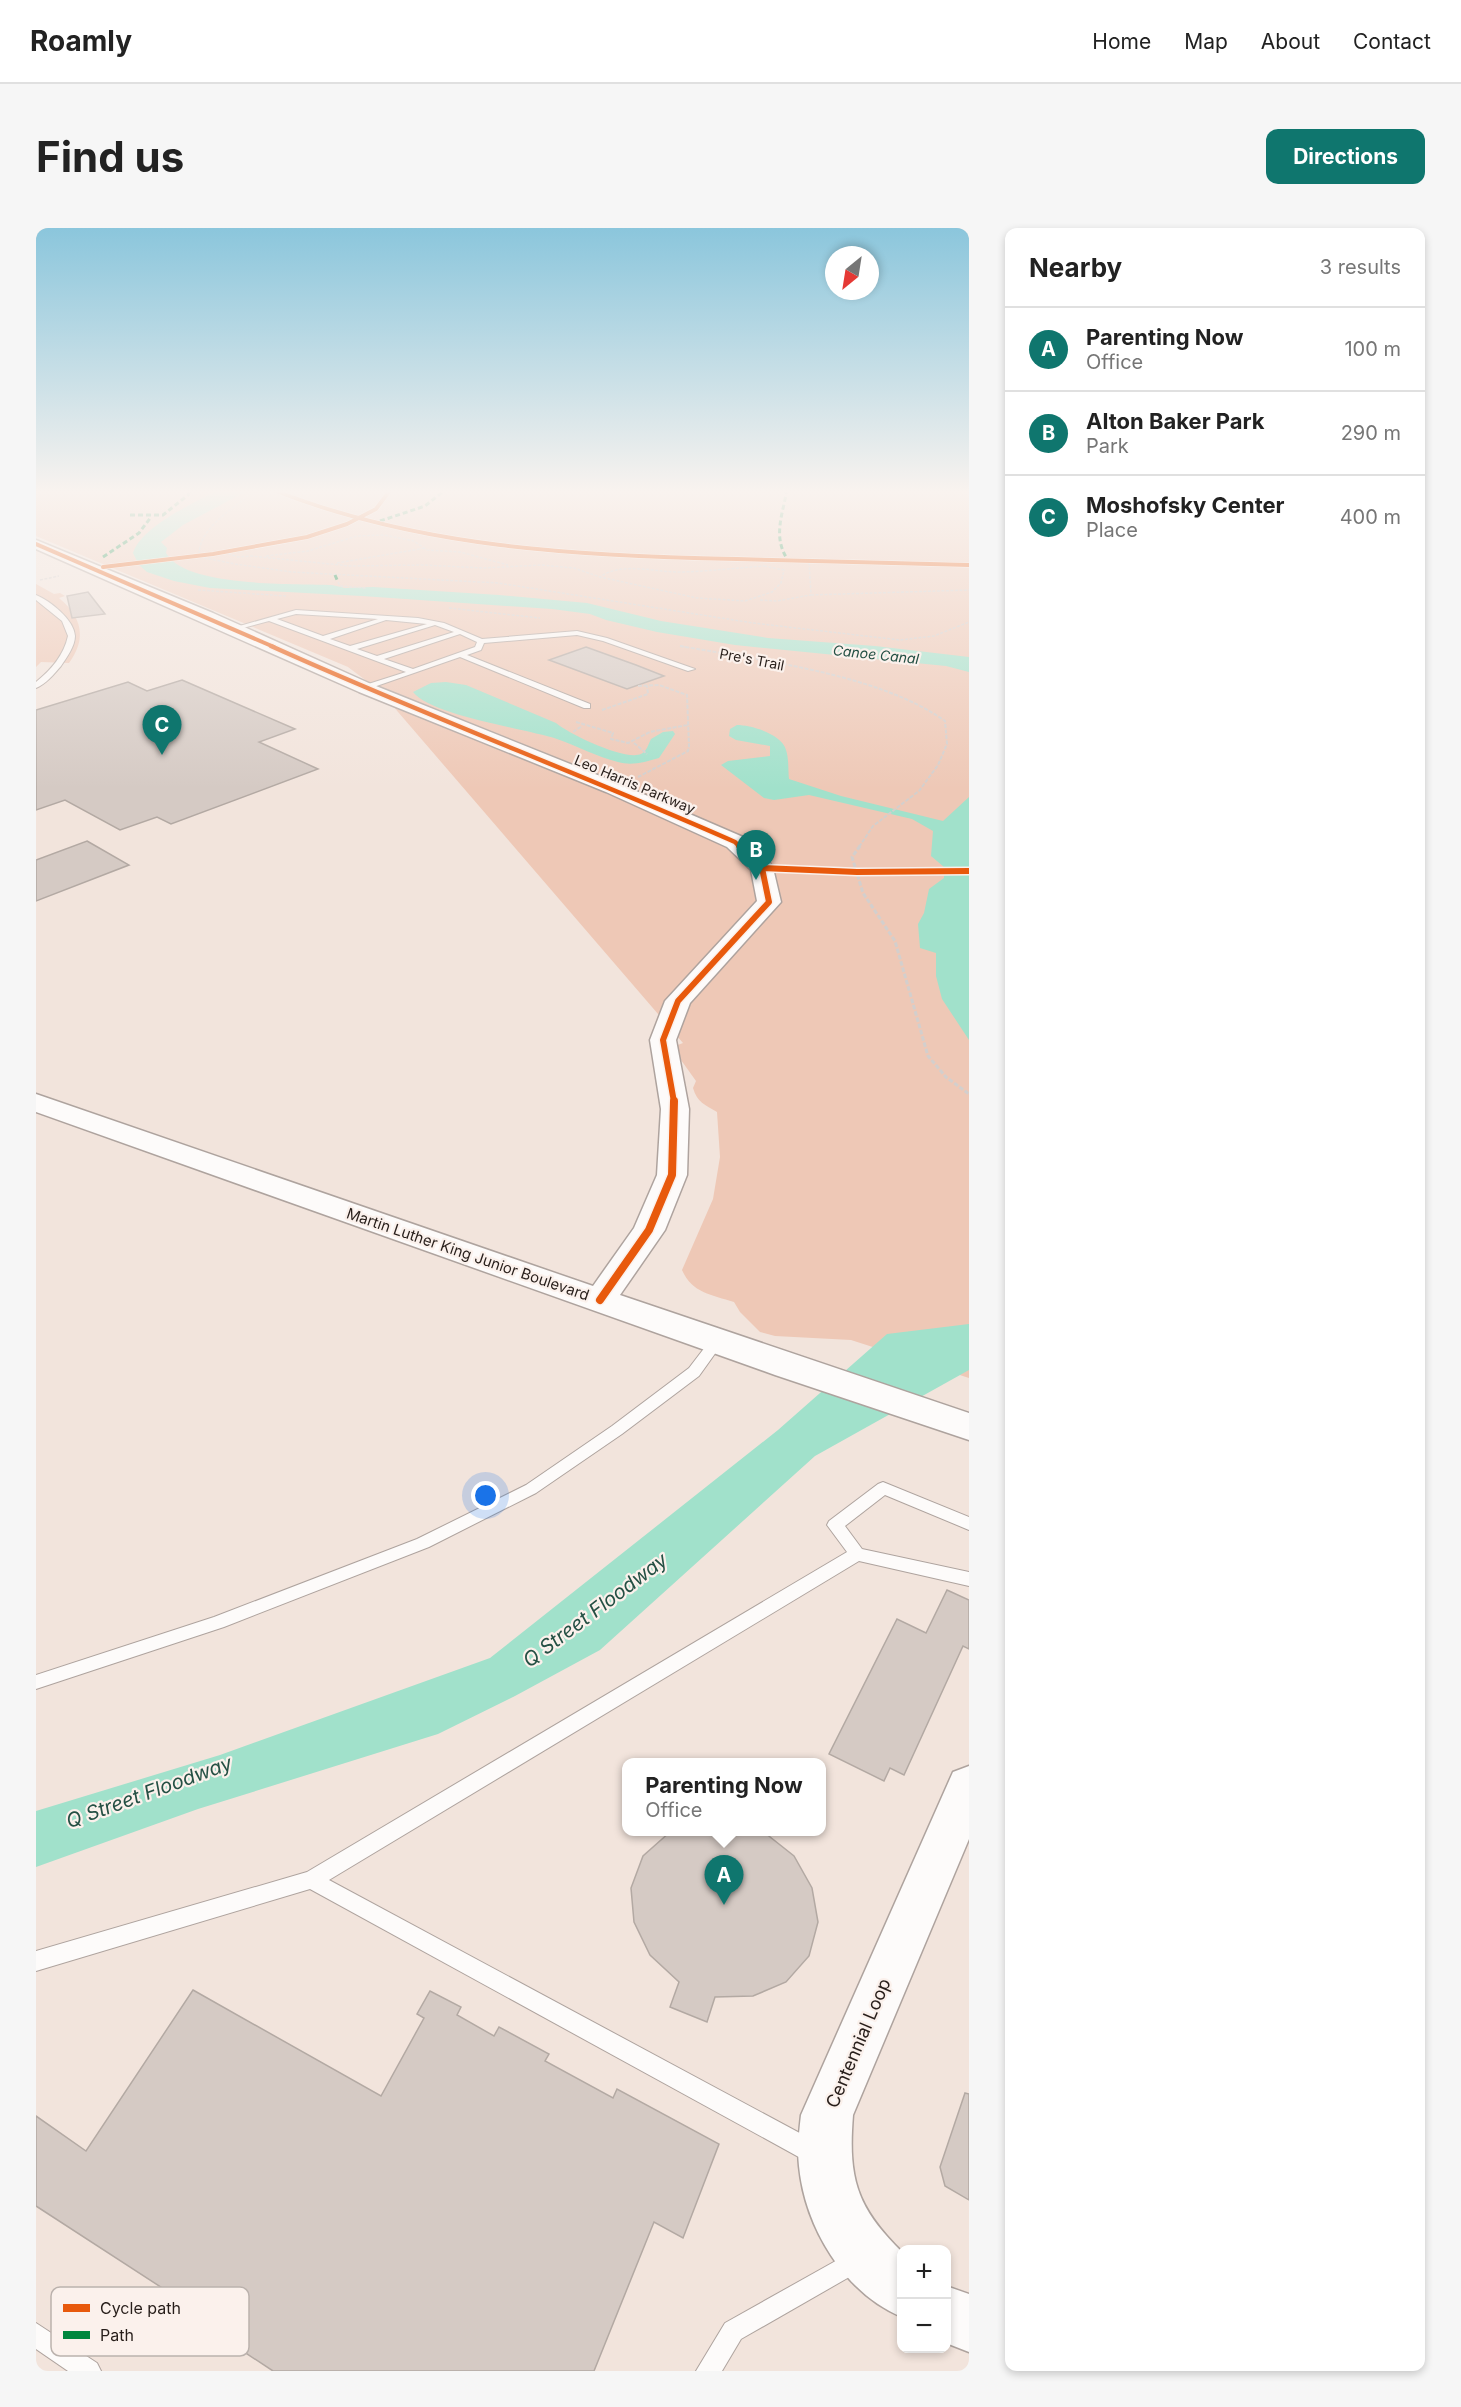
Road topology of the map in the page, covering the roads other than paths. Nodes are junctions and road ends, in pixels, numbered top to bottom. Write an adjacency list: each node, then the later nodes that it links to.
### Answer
1 (140, 589): 9 (street, Leo Harris Parkway)
2 (36, 597): 19 (lane)
3 (347, 614): 4 (lane); 5 (lane); 6 (lane)
4 (390, 618): 7 (lane); 12 (lane)
5 (270, 619): 9 (lane); 10 (lane)
6 (318, 623)
7 (436, 623): 11 (lane); 14 (lane)
8 (308, 626): 10 (lane)
9 (232, 629): 20 (street, Leo Harris Parkway)
10 (298, 629): 12 (lane)
11 (461, 632): 13 (lane); 16 (lane)
12 (322, 639): 14 (lane)
13 (481, 641): 15 (lane); 17 (lane)
14 (348, 649): 16 (lane)
15 (461, 655): 18 (lane); 21 (lane)
16 (375, 659): 18 (lane)
17 (691, 669)
18 (413, 672): 20 (lane)
19 (36, 686)
20 (364, 688): 23 (street, Leo Harris Parkway)
21 (587, 706)
22 (36, 1102): 23 (street, Martin Luther King Junior Boulevard)
23 (600, 1300): 24 (street, Martin Luther King Junior Boulevard)
24 (717, 1341): 25 (street, Martin Luther King Junior Boulevard); 29 (lane)
25 (954, 1422)
26 (969, 1524): 27 (lane)
27 (857, 1554): 28 (lane); 31 (lane)
28 (969, 1579)
29 (36, 1682)
30 (969, 1786): 33 (street, Centennial Loop)
31 (310, 1880): 32 (lane); 33 (lane)
32 (36, 1961)
33 (824, 2158): 34 (street, Centennial Loop)
34 (864, 2255): 35 (street, Centennial Loop); 42 (lane)
35 (897, 2285)
36 (951, 2316): 37 (street)
37 (969, 2323)
38 (36, 2335): 39 (lane)
39 (51, 2345)
40 (67, 2356): 41 (lane)
41 (89, 2371)
42 (708, 2371)

